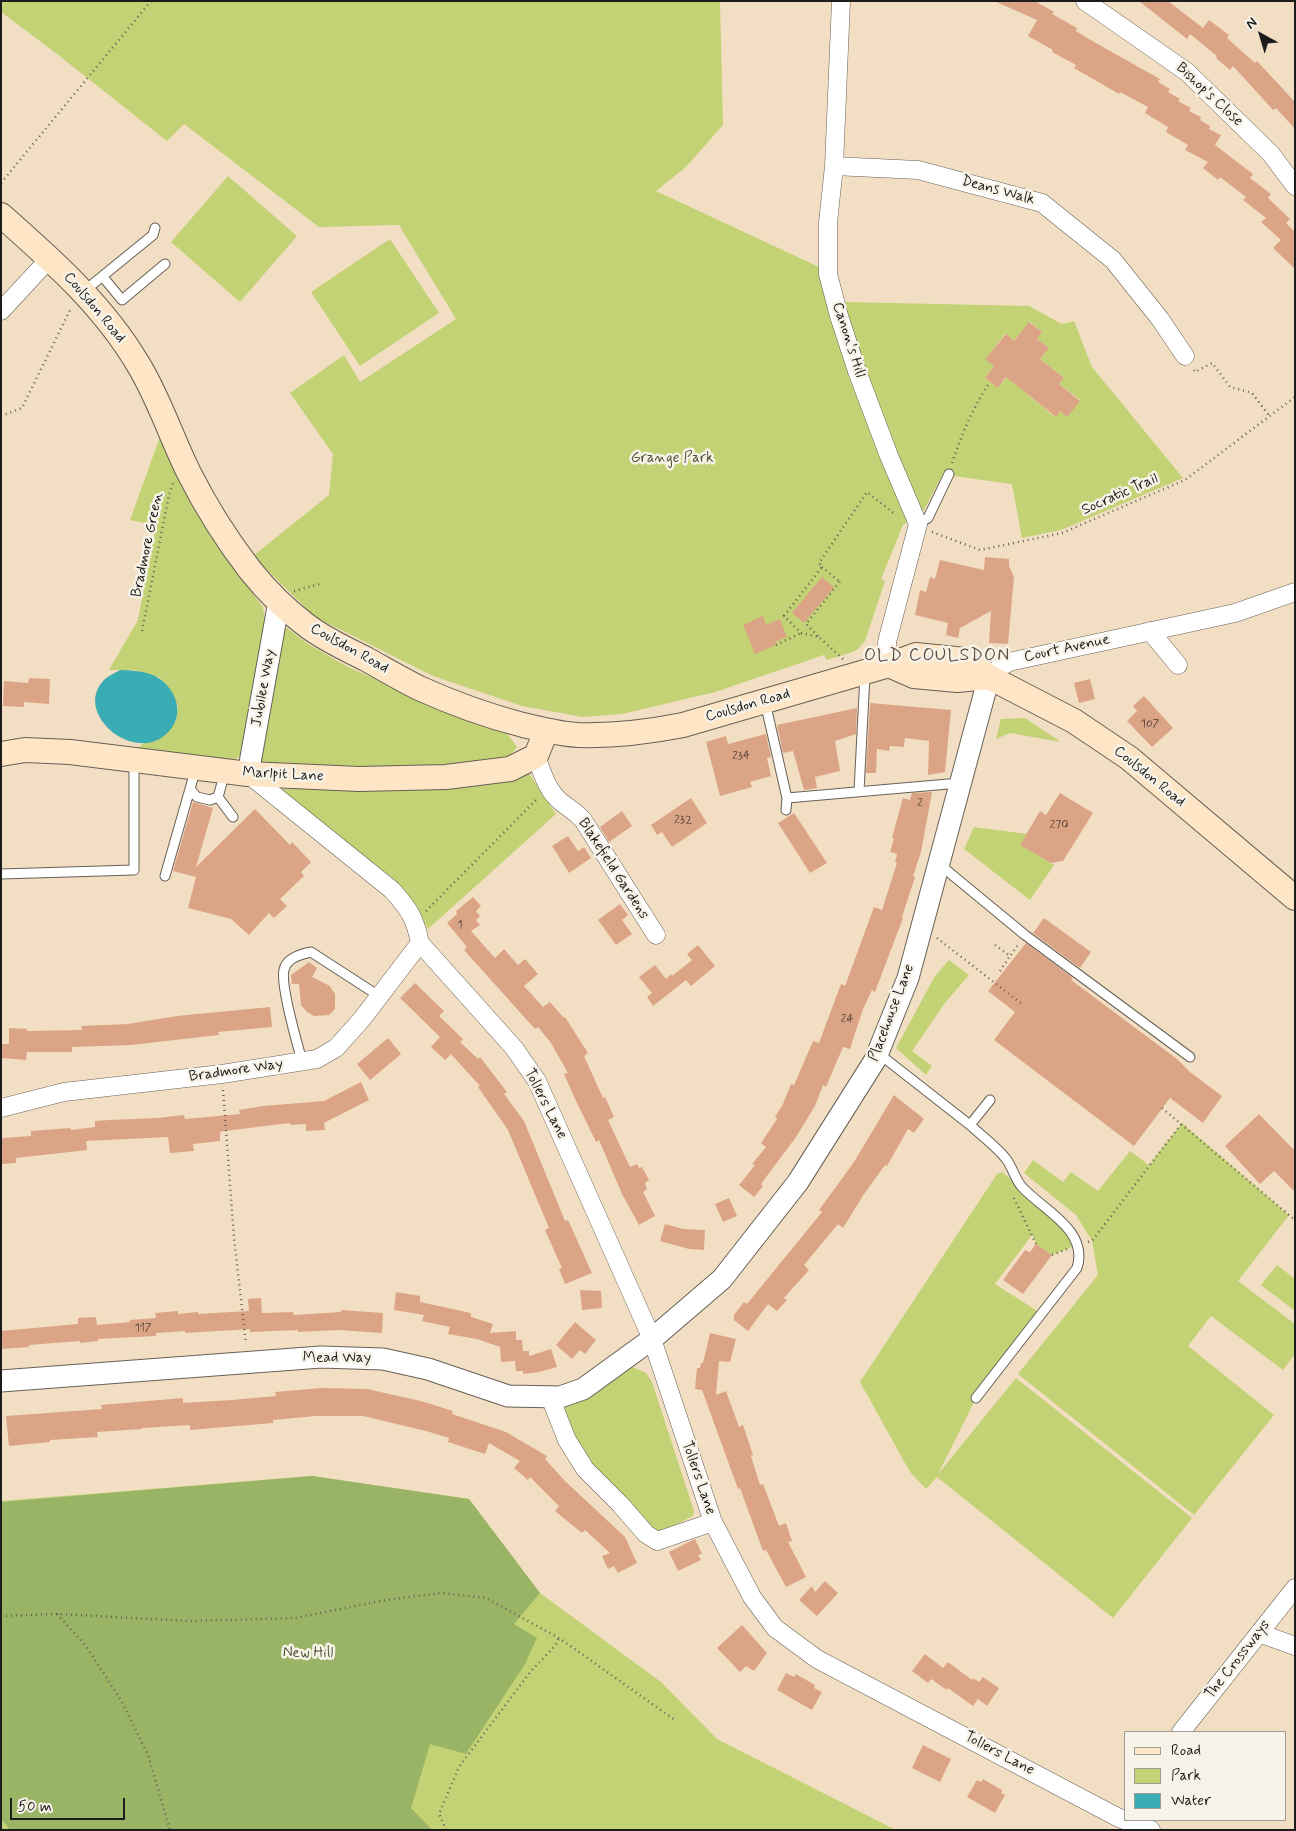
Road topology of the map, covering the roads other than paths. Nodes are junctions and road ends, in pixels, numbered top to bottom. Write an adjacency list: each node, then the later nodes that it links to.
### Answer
1 (840, 1): 3 (street, Canon's Hill)
2 (1085, 1): 4 (street, Bishop's Close)
3 (834, 166): 12 (street, Deans Walk); 14 (street, Canon's Hill)
4 (1295, 186)
5 (1, 215): 7 (main road, Coulsdon Road)
6 (155, 228): 9 (lane)
7 (50, 258): 10 (main road, Coulsdon Road); 11 (street)
8 (166, 264): 9 (lane)
9 (103, 277): 10 (lane)
10 (82, 291): 16 (main road, Coulsdon Road)
11 (1, 311)
12 (1185, 356)
13 (948, 474): 14 (lane)
14 (926, 528): 18 (street)
15 (1295, 592): 17 (street, Court Avenue)
16 (279, 601): 23 (main road, Coulsdon Road); 28 (street, Jubilee Way)
17 (1150, 631): 19 (street); 21 (street, Court Avenue)
18 (889, 665): 20 (main road, Coulsdon Road); 21 (main road, Coulsdon Road)
19 (1178, 665)
20 (860, 674): 22 (main road, Coulsdon Road); 31 (lane)
21 (989, 677): 30 (street, Placehouse Lane); 39 (main road, Coulsdon Road)
22 (765, 701): 23 (main road, Coulsdon Road); 33 (lane)
23 (546, 731): 25 (main road)
24 (1, 754): 26 (main road, Marlpit Lane)
25 (536, 756): 28 (main road, Marlpit Lane); 40 (street, Blakefield Gardens)
26 (134, 761): 29 (main road, Marlpit Lane); 37 (lane)
27 (225, 772): 28 (main road, Marlpit Lane); 29 (main road, Marlpit Lane); 32 (lane)
28 (248, 774): 41 (street)
29 (193, 778): 32 (lane); 38 (lane)
30 (960, 783): 31 (lane); 36 (street, Placehouse Lane)
31 (859, 791): 33 (lane)
32 (218, 797): 35 (lane)
33 (787, 798): 34 (lane)
34 (786, 810)
35 (233, 817)
36 (938, 864): 43 (street, Placehouse Lane); 44 (lane)
37 (1, 874)
38 (165, 876)
39 (1295, 898)
40 (656, 935)
41 (420, 943): 42 (street, Bradmore Way); 49 (street, Tollers Lane)
42 (379, 996): 45 (street, Bradmore Way); 45 (lane)
43 (878, 1053): 48 (lane); 49 (street, Placehouse Lane)
44 (1190, 1057)
45 (302, 1061): 47 (street, Bradmore Way)
46 (990, 1100): 48 (lane)
47 (1, 1108)
48 (970, 1125): 52 (lane)
49 (652, 1339): 51 (street, Mead Way); 53 (street, Tollers Lane)
50 (1, 1381): 51 (street, Mead Way)
51 (550, 1397): 53 (street, Tollers Lane)
52 (976, 1398)
53 (713, 1522): 58 (street, Tollers Lane)
54 (1295, 1588): 55 (street, The Crossways)
55 (1259, 1634): 56 (street); 57 (street, The Crossways)
56 (1295, 1646)
57 (1182, 1731)
58 (1122, 1813)
59 (1136, 1821): 60 (street, Tollers Lane)
60 (1151, 1830)

